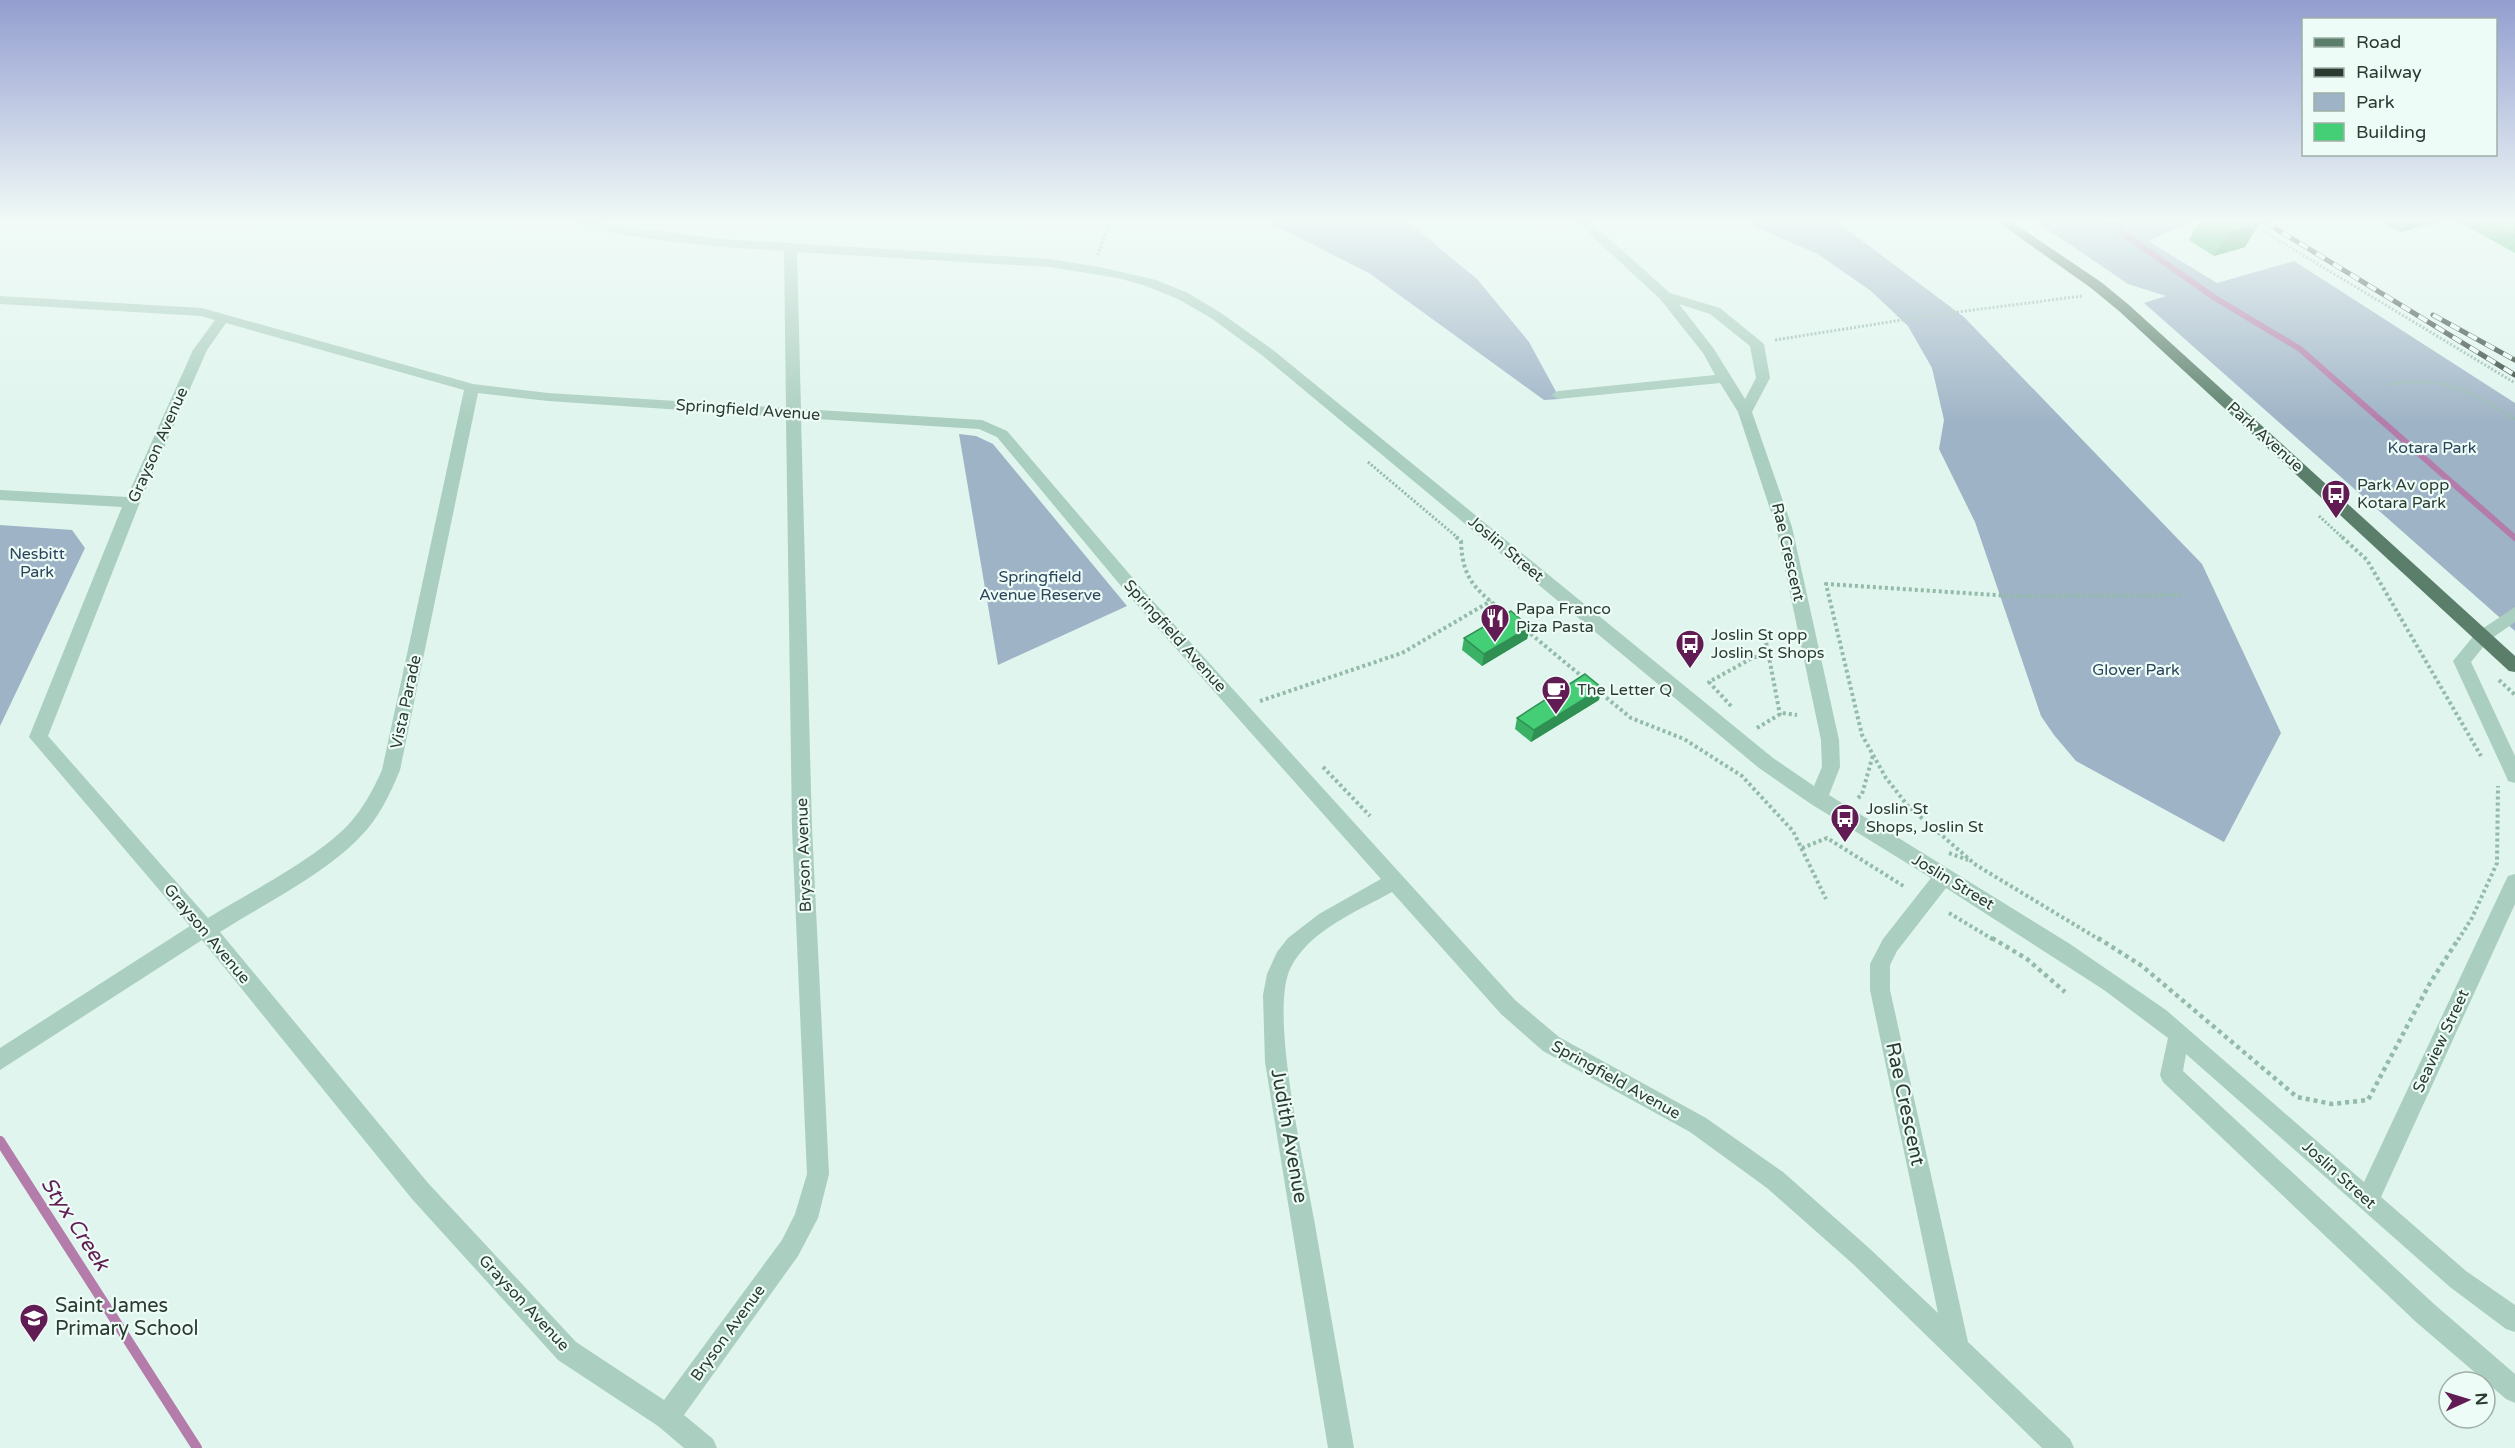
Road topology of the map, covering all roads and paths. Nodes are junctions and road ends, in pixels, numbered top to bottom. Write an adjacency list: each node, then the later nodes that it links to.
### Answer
1 (791, 290): 19 (street, Bryson Avenue)
2 (1166, 290): 44 (street, Joslin Street)
3 (1658, 290): 7 (street, Rae Crescent)
4 (2076, 290): 8 (path)
5 (2102, 290): 29 (main road, Park Avenue)
6 (2360, 290): 14 (path)
7 (1665, 296): 12 (street, Rae Crescent); 13 (street, Rae Crescent)
8 (2083, 296): 10 (path); 12 (path)
9 (0, 300): 11 (street, Springfield Avenue)
10 (2091, 304)
11 (223, 318): 16 (street, Springfield Avenue); 23 (street, Grayson Avenue)
12 (1757, 344): 18 (street)
13 (1724, 378): 17 (street); 18 (street, Rae Crescent)
14 (2515, 383)
15 (2386, 385): 20 (path)
16 (472, 388): 19 (street, Springfield Avenue); 52 (street, Vista Parade)
17 (1558, 395)
18 (1745, 412): 44 (street, Rae Crescent)
19 (792, 413): 47 (street, Springfield Avenue); 60 (street, Bryson Avenue)
20 (2515, 419)
21 (1365, 460): 26 (path)
22 (0, 495): 23 (street)
23 (132, 502): 52 (street, Grayson Avenue)
24 (2311, 508): 40 (path)
25 (2184, 595): 39 (path)
26 (1491, 601): 32 (path); 34 (path)
27 (2515, 613): 29 (street)
28 (1765, 637): 30 (path)
29 (2482, 637): 31 (main road, Park Avenue); 41 (street)
30 (1769, 657): 35 (path); 36 (path)
31 (2515, 666)
32 (1587, 682)
33 (1596, 689): 45 (path)
34 (1260, 701)
35 (1736, 711)
36 (1780, 715): 37 (path); 38 (path)
37 (1797, 715)
38 (1749, 723)
39 (1873, 755): 42 (path); 43 (path)
40 (2486, 764)
41 (2515, 776)
42 (2498, 785)
43 (1858, 798)
44 (1818, 799): 46 (street, Joslin Street)
45 (1802, 848): 49 (path); 50 (path)
46 (1944, 876): 54 (street, Joslin Street); 58 (street, Rae Crescent)
47 (1394, 881): 58 (street, Springfield Avenue); 62 (street, Judith Avenue)
48 (2515, 882): 56 (street, Seaview Street)
49 (1905, 886)
50 (1826, 899)
51 (1949, 913): 53 (path)
52 (204, 929): 55 (street, Vista Parade); 60 (street, Grayson Avenue)
53 (2065, 992)
54 (2179, 1034): 56 (street, Joslin Street); 59 (street)
55 (0, 1060)
56 (2368, 1200): 57 (street, Joslin Street)
57 (2515, 1320)
58 (1958, 1351): 63 (street, Springfield Avenue)
59 (2515, 1390)
60 (667, 1417): 61 (street, Grayson Avenue)
61 (705, 1448)
62 (1341, 1448)
63 (2061, 1448)

